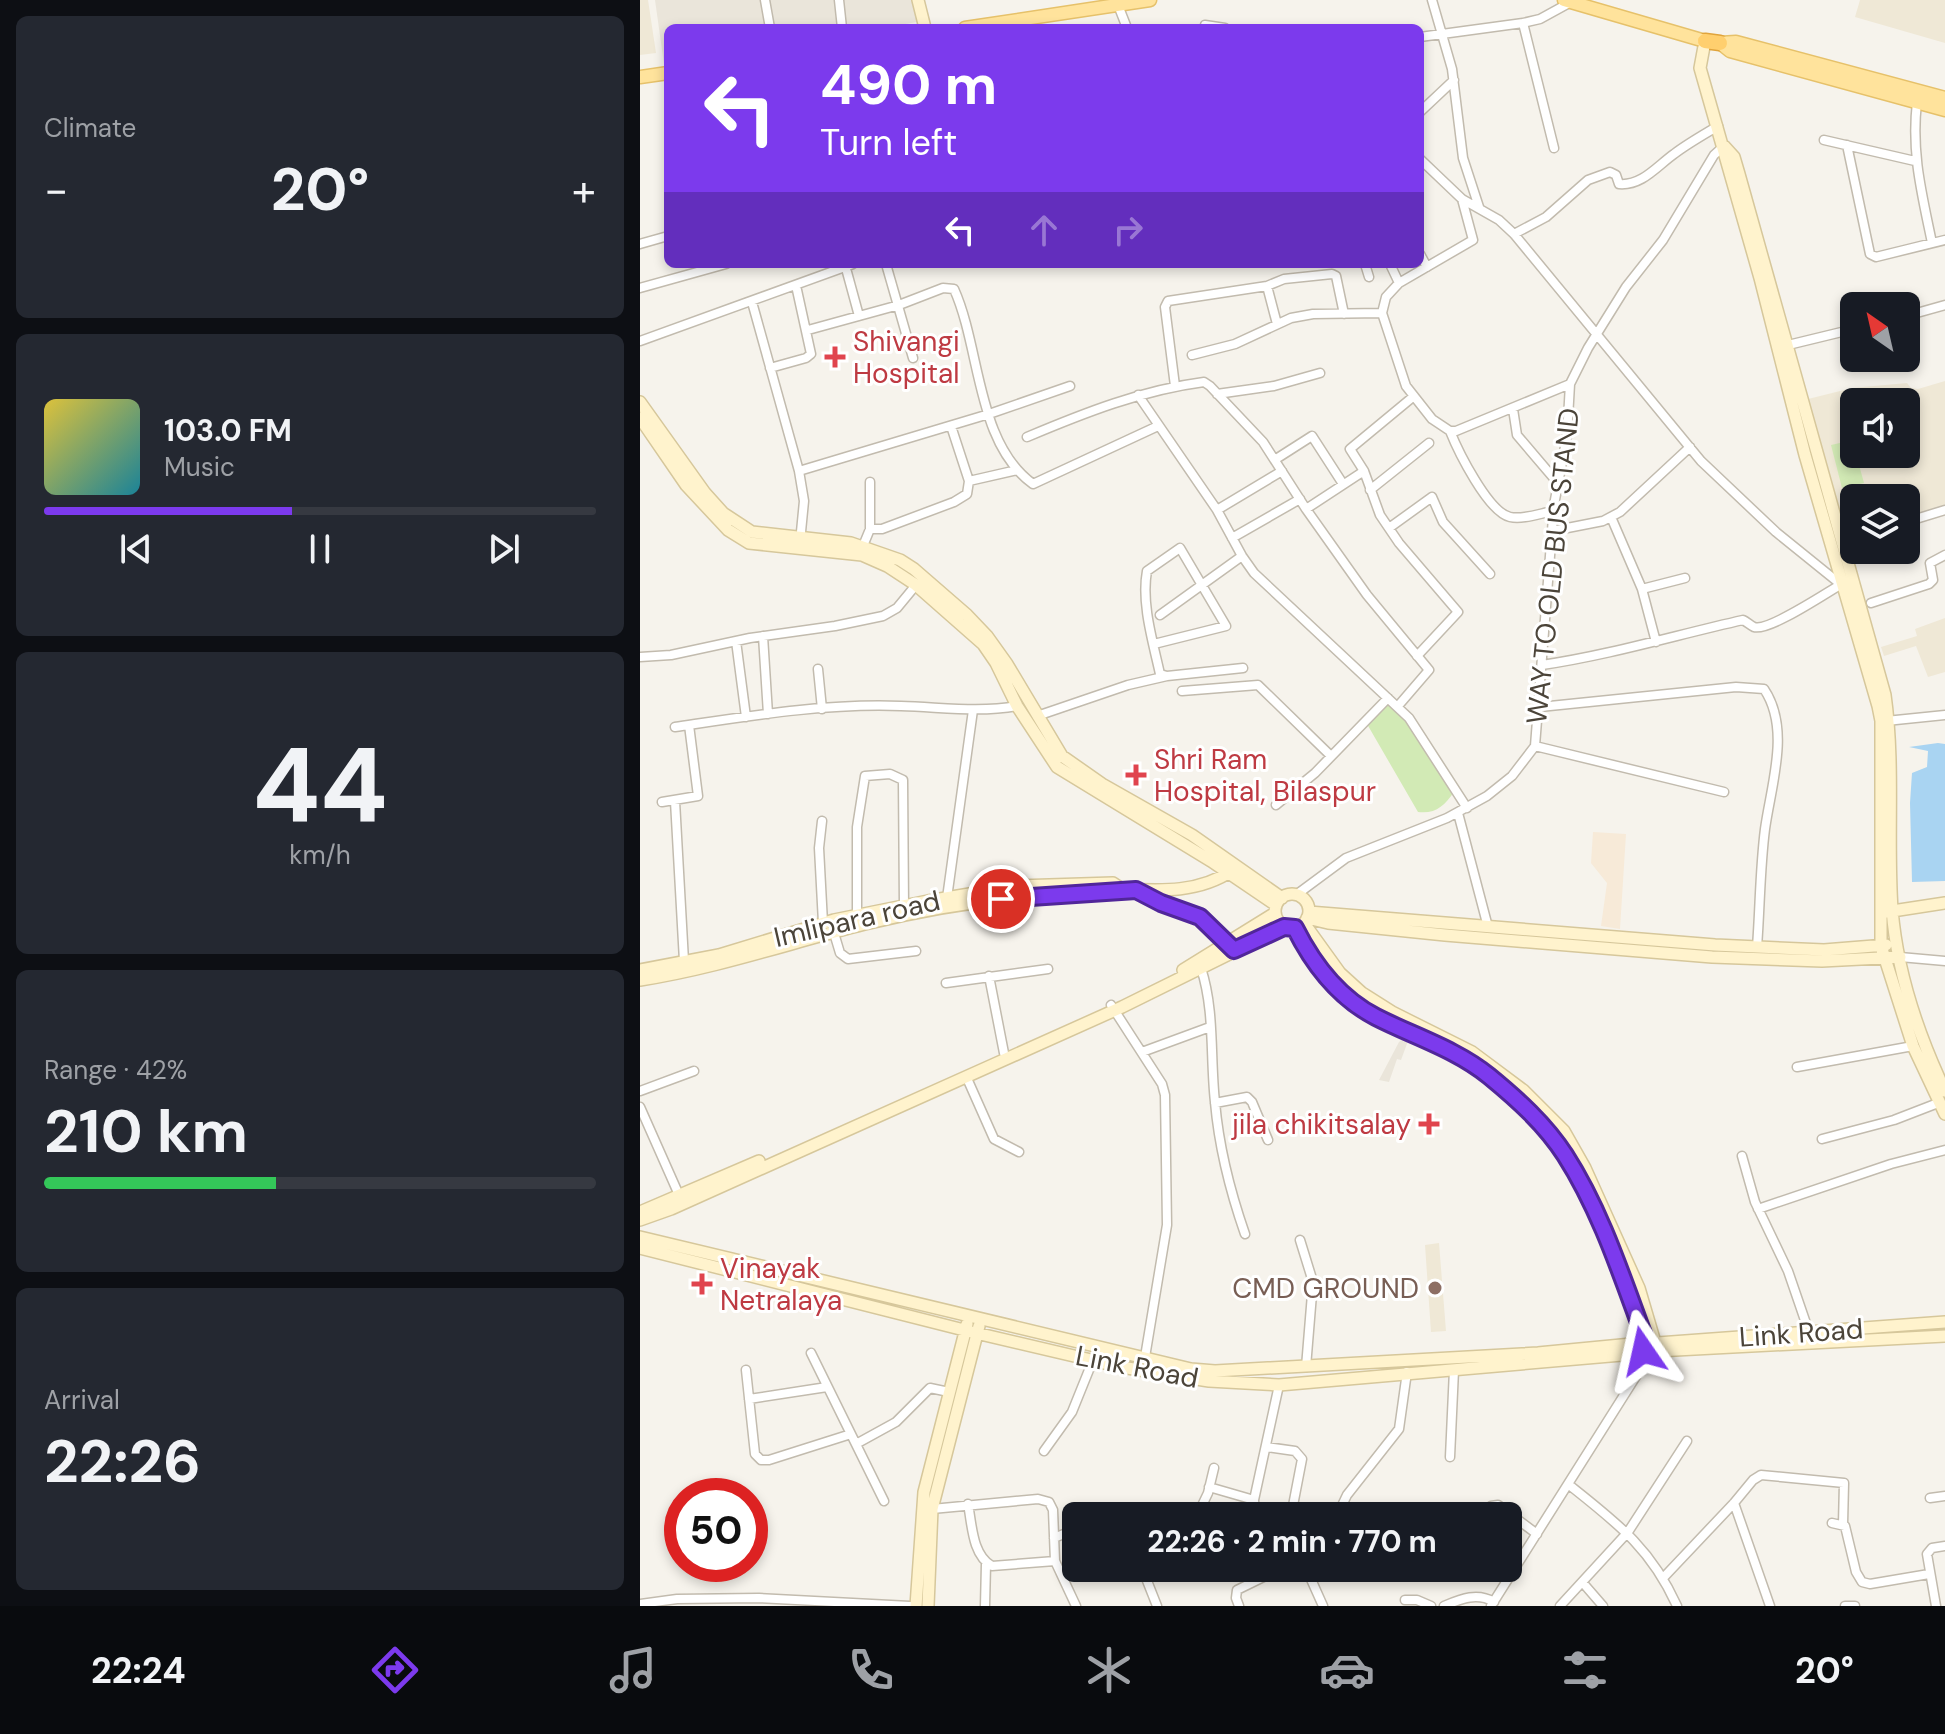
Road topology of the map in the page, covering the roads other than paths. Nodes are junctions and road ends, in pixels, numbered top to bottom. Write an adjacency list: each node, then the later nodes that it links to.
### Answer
1 (765, 0): 9 (street)
2 (839, 0): 10 (street)
3 (918, 0): 11 (street)
4 (1150, 0): 7 (main road)
5 (1432, 0): 14 (street)
6 (1568, 1): 8 (street); 16 (main road)
7 (1118, 5): 12 (main road); 13 (street)
8 (1523, 23): 14 (street); 28 (street)
9 (769, 24)
10 (842, 24)
11 (924, 24)
12 (998, 24)
13 (1125, 24)
14 (1443, 35): 15 (street); 19 (street)
15 (1424, 37)
16 (1712, 42): 20 (main road); 21 (main road); 24 (street)
17 (664, 74): 18 (main road)
18 (640, 77)
19 (1454, 80): 22 (street); 32 (street)
20 (1945, 98)
21 (1917, 102): 23 (main road); 29 (street)
22 (1424, 108)
23 (1945, 110)
24 (1718, 126): 27 (street); 33 (street)
25 (1824, 140): 26 (street)
26 (1847, 145): 29 (street); 36 (street)
27 (1724, 146): 61 (street, WAY TO OLD BUS STAND); 63 (street)
28 (1554, 148)
29 (1915, 161): 36 (street)
30 (1424, 163): 31 (street)
31 (1462, 199): 32 (street); 39 (street)
32 (1479, 208): 33 (street)
33 (1514, 234): 61 (street)
34 (664, 237): 37 (street)
35 (1945, 240): 36 (street)
36 (1932, 243)
37 (640, 244)
38 (1424, 261): 39 (street)
39 (1427, 267): 47 (street)
40 (712, 268): 49 (street)
41 (842, 268): 51 (street)
42 (887, 268): 52 (street)
43 (1366, 268): 46 (street)
44 (1392, 268): 47 (street)
45 (847, 272): 57 (street)
46 (1369, 277)
47 (1399, 283): 55 (street)
48 (1267, 286): 56 (street); 58 (street); 70 (street)
49 (640, 288)
50 (797, 290): 59 (street)
51 (752, 302): 62 (street); 66 (street)
52 (899, 305): 57 (street); 65 (street); 76 (street)
53 (1945, 305): 54 (street)
54 (1920, 312)
55 (1382, 313): 56 (street); 73 (street)
56 (1344, 314): 58 (street)
57 (859, 316): 59 (street)
58 (1277, 324): 64 (street)
59 (808, 330): 66 (street)
60 (1840, 332): 63 (street)
61 (1597, 335): 68 (street, WAY TO OLD BUS STAND); 83 (street)
62 (640, 341)
63 (1784, 346): 106 (street); 116 (street)
64 (1192, 355)
65 (913, 358)
66 (770, 368): 86 (street)
67 (1320, 373): 71 (street)
68 (1570, 384): 75 (street); 91 (street, WAY TO OLD BUS STAND)
69 (1070, 386): 76 (street)
70 (1175, 386): 71 (street); 72 (street)
71 (1217, 394): 84 (street)
72 (1138, 395): 79 (street); 81 (street)
73 (1414, 396): 80 (street); 88 (street)
74 (640, 402): 104 (street)
75 (1513, 409): 80 (street); 91 (street)
76 (989, 414): 78 (street); 85 (street)
77 (640, 418): 104 (street)
78 (951, 426): 86 (street); 89 (street)
79 (1158, 426): 85 (street); 96 (street)
80 (1450, 431): 98 (street)
81 (1027, 437)
82 (1429, 443): 93 (street)
83 (1690, 447): 99 (street); 116 (street)
84 (1276, 459): 87 (street); 92 (street)
85 (1017, 470): 89 (street)
86 (799, 471): 107 (street)
87 (1282, 471): 94 (street); 96 (street)
88 (1364, 471): 92 (street); 93 (street)
89 (969, 481): 102 (street)
90 (870, 482): 102 (street)
91 (1557, 482): 98 (street, WAY TO OLD BUS STAND)
92 (1343, 484): 95 (street)
93 (1370, 490): 101 (street)
94 (1300, 499): 95 (street); 105 (street)
95 (1306, 509): 124 (street)
96 (1217, 510): 105 (street)
97 (1945, 510): 100 (street)
98 (1554, 511): 103 (street, WAY TO OLD BUS STAND)
99 (1611, 517): 103 (street); 117 (street)
100 (1920, 518)
101 (1389, 528): 112 (street); 124 (street)
102 (870, 529): 108 (street)
103 (1552, 531): 126 (street, WAY TO OLD BUS STAND)
104 (755, 538): 107 (street)
105 (1232, 538): 110 (street)
106 (1840, 538)
107 (800, 543): 108 (street); 115 (street)
108 (863, 546): 139 (street)
109 (1945, 555): 118 (street)
110 (1242, 556): 114 (street); 131 (street)
111 (1848, 564): 141 (street)
112 (1490, 574)
113 (1685, 578): 117 (street)
114 (1202, 584): 119 (street); 123 (street); 123 (street)
115 (916, 585): 120 (street); 132 (street)
116 (1842, 586): 122 (street); 141 (street)
117 (1642, 589): 122 (street)
118 (1871, 603)
119 (1160, 615)
120 (763, 636): 121 (street); 137 (street)
121 (736, 641): 125 (street); 140 (street)
122 (1656, 642): 126 (street)
123 (1154, 644): 129 (street)
124 (1417, 656): 133 (street)
125 (640, 657)
126 (1542, 665): 134 (street, WAY TO OLD BUS STAND)
127 (1243, 668): 129 (street)
128 (818, 669): 135 (street)
129 (1167, 676): 139 (street)
130 (1182, 691): 145 (street)
131 (1388, 698): 133 (street); 145 (street)
132 (1017, 706): 136 (street); 153 (street)
133 (1398, 706): 150 (street)
134 (1540, 707): 144 (street, WAY TO OLD BUS STAND); 169 (street)
135 (822, 709): 136 (street); 137 (street)
136 (973, 710): 157 (street)
137 (768, 714): 140 (street)
138 (1945, 715): 141 (street)
139 (1037, 716): 153 (street)
140 (746, 717): 142 (street)
141 (1885, 721): 161 (street)
142 (689, 725): 143 (street); 147 (street)
143 (675, 727)
144 (1535, 746): 146 (street); 150 (street, WAY TO OLD BUS STAND)
145 (1331, 756): 149 (street)
146 (1724, 792)
147 (675, 801): 148 (street); 173 (street)
148 (662, 802)
149 (1276, 805)
150 (1467, 808): 151 (street, WAY TO OLD BUS STAND)
151 (1458, 813): 156 (street, WAY TO OLD BUS STAND); 165 (street)
152 (822, 821): 164 (street)
153 (1233, 870): 155 (street, Imlipara road); 159 (street)
154 (1122, 889): 155 (street, Imlipara road); 157 (street, Imlipara road); 160 (street, Imlipara road)
155 (1136, 890): 168 (street)
156 (1296, 895): 159 (street); 163 (street)
157 (947, 898): 160 (street, Imlipara road)
158 (1945, 903): 161 (street)
159 (1277, 905): 163 (street); 168 (street)
160 (904, 911): 162 (street, Imlipara road); 162 (street); 166 (street, Imlipara road)
161 (1887, 912): 167 (street); 171 (street)
162 (857, 914): 164 (street, Imlipara road)
163 (1300, 921): 165 (street); 168 (street); 171 (street); 213 (street)
164 (823, 923): 173 (street, Imlipara road)
165 (1488, 927): 169 (street)
166 (834, 933): 170 (street); 179 (street, Imlipara road)
167 (1898, 943): 171 (street); 172 (street)
168 (1231, 947): 175 (street); 181 (street)
169 (1757, 947): 171 (street)
170 (916, 951)
171 (1882, 952): 172 (street); 183 (street)
172 (1900, 957): 174 (street); 189 (street)
173 (684, 961): 177 (street, Imlipara road)
174 (1945, 961)
175 (1201, 968): 181 (street); 182 (street)
176 (1048, 969): 178 (street)
177 (640, 970)
178 (989, 976): 180 (street); 185 (street)
179 (640, 980)
180 (946, 983)
181 (1112, 1008): 184 (street); 185 (street); 188 (street)
182 (1210, 1027): 184 (street); 191 (street)
183 (1913, 1046): 186 (street); 193 (street)
184 (1142, 1052): 215 (street)
185 (1004, 1053): 199 (street)
186 (1797, 1067)
187 (694, 1071): 190 (street)
188 (966, 1076): 197 (street); 202 (street)
189 (1945, 1089)
190 (640, 1091)
191 (1215, 1103): 195 (street); 203 (street)
192 (640, 1107): 199 (street)
193 (1942, 1108): 194 (street)
194 (1822, 1139)
195 (1268, 1140)
196 (1945, 1150): 200 (street)
197 (1019, 1152)
198 (1742, 1156): 200 (street)
199 (679, 1195): 201 (street)
200 (1758, 1209): 211 (street)
201 (640, 1212)
202 (640, 1220)
203 (1245, 1234)
204 (640, 1237): 207 (street, Link Road)
205 (1300, 1240): 217 (street)
206 (640, 1248): 210 (street, Link Road)
207 (969, 1315): 208 (street, Link Road); 210 (street)
208 (982, 1318): 210 (street); 215 (street, Link Road)
209 (1945, 1322): 211 (street, Link Road)
210 (971, 1332): 216 (street, Link Road); 223 (street); 243 (street)
211 (1809, 1332): 213 (street, Link Road)
212 (1945, 1336): 213 (street)
213 (1650, 1346): 217 (street, Link Road); 219 (street, Link Road); 232 (street)
214 (811, 1353): 222 (street)
215 (1145, 1357): 217 (street, Link Road)
216 (1093, 1360): 221 (street, Link Road); 229 (street)
217 (1306, 1367)
218 (746, 1370): 224 (street)
219 (1454, 1370): 220 (street, Link Road); 230 (street)
220 (1407, 1372): 221 (street, Link Road); 240 (street)
221 (1279, 1385): 228 (street)
222 (827, 1387): 224 (street); 225 (street)
223 (949, 1392): 227 (street); 265 (street)
224 (749, 1399): 225 (street)
225 (851, 1434): 227 (street)
226 (1687, 1441): 247 (street)
227 (856, 1444): 237 (street)
228 (1267, 1447): 236 (street); 239 (street)
229 (1044, 1451)
230 (1450, 1457)
231 (1214, 1468): 233 (street)
232 (1568, 1484): 247 (street); 248 (street)
233 (1209, 1487): 236 (street); 238 (street)
234 (1945, 1496): 235 (street)
235 (1930, 1498)
236 (1254, 1500)
237 (884, 1501)
238 (1203, 1502)
239 (1294, 1502)
240 (1344, 1502)
241 (1734, 1503): 246 (street); 255 (street); 277 (street)
242 (968, 1504): 243 (street); 250 (street); 253 (street)
243 (932, 1509): 266 (street)
244 (1522, 1523): 248 (street)
245 (1832, 1523): 246 (street)
246 (1843, 1524): 254 (street)
247 (1628, 1532): 255 (street); 259 (street)
248 (1537, 1534): 263 (street)
249 (1062, 1535): 250 (street)
250 (1054, 1538): 252 (street)
251 (1945, 1546): 254 (street)
252 (1055, 1561): 253 (street); 268 (street)
253 (986, 1564): 267 (street)
254 (1929, 1574): 280 (street)
255 (1664, 1577): 276 (street)
256 (1148, 1582): 269 (street)
257 (1253, 1582): 270 (street)
258 (1312, 1582): 271 (street)
259 (1583, 1583): 274 (street); 275 (street)
260 (1405, 1600): 272 (street)
261 (652, 1603): 262 (street); 264 (street)
262 (640, 1604)
263 (1493, 1604): 273 (street)
264 (910, 1606)
265 (916, 1606)
266 (928, 1606)
267 (985, 1606)
268 (1076, 1606)
269 (1157, 1606)
270 (1239, 1606)
271 (1323, 1606)
272 (1431, 1606)
273 (1444, 1606)
274 (1560, 1606)
275 (1603, 1606)
276 (1677, 1606)
277 (1770, 1606)
278 (1845, 1606): 279 (street)
279 (1855, 1606)
280 (1936, 1606)

